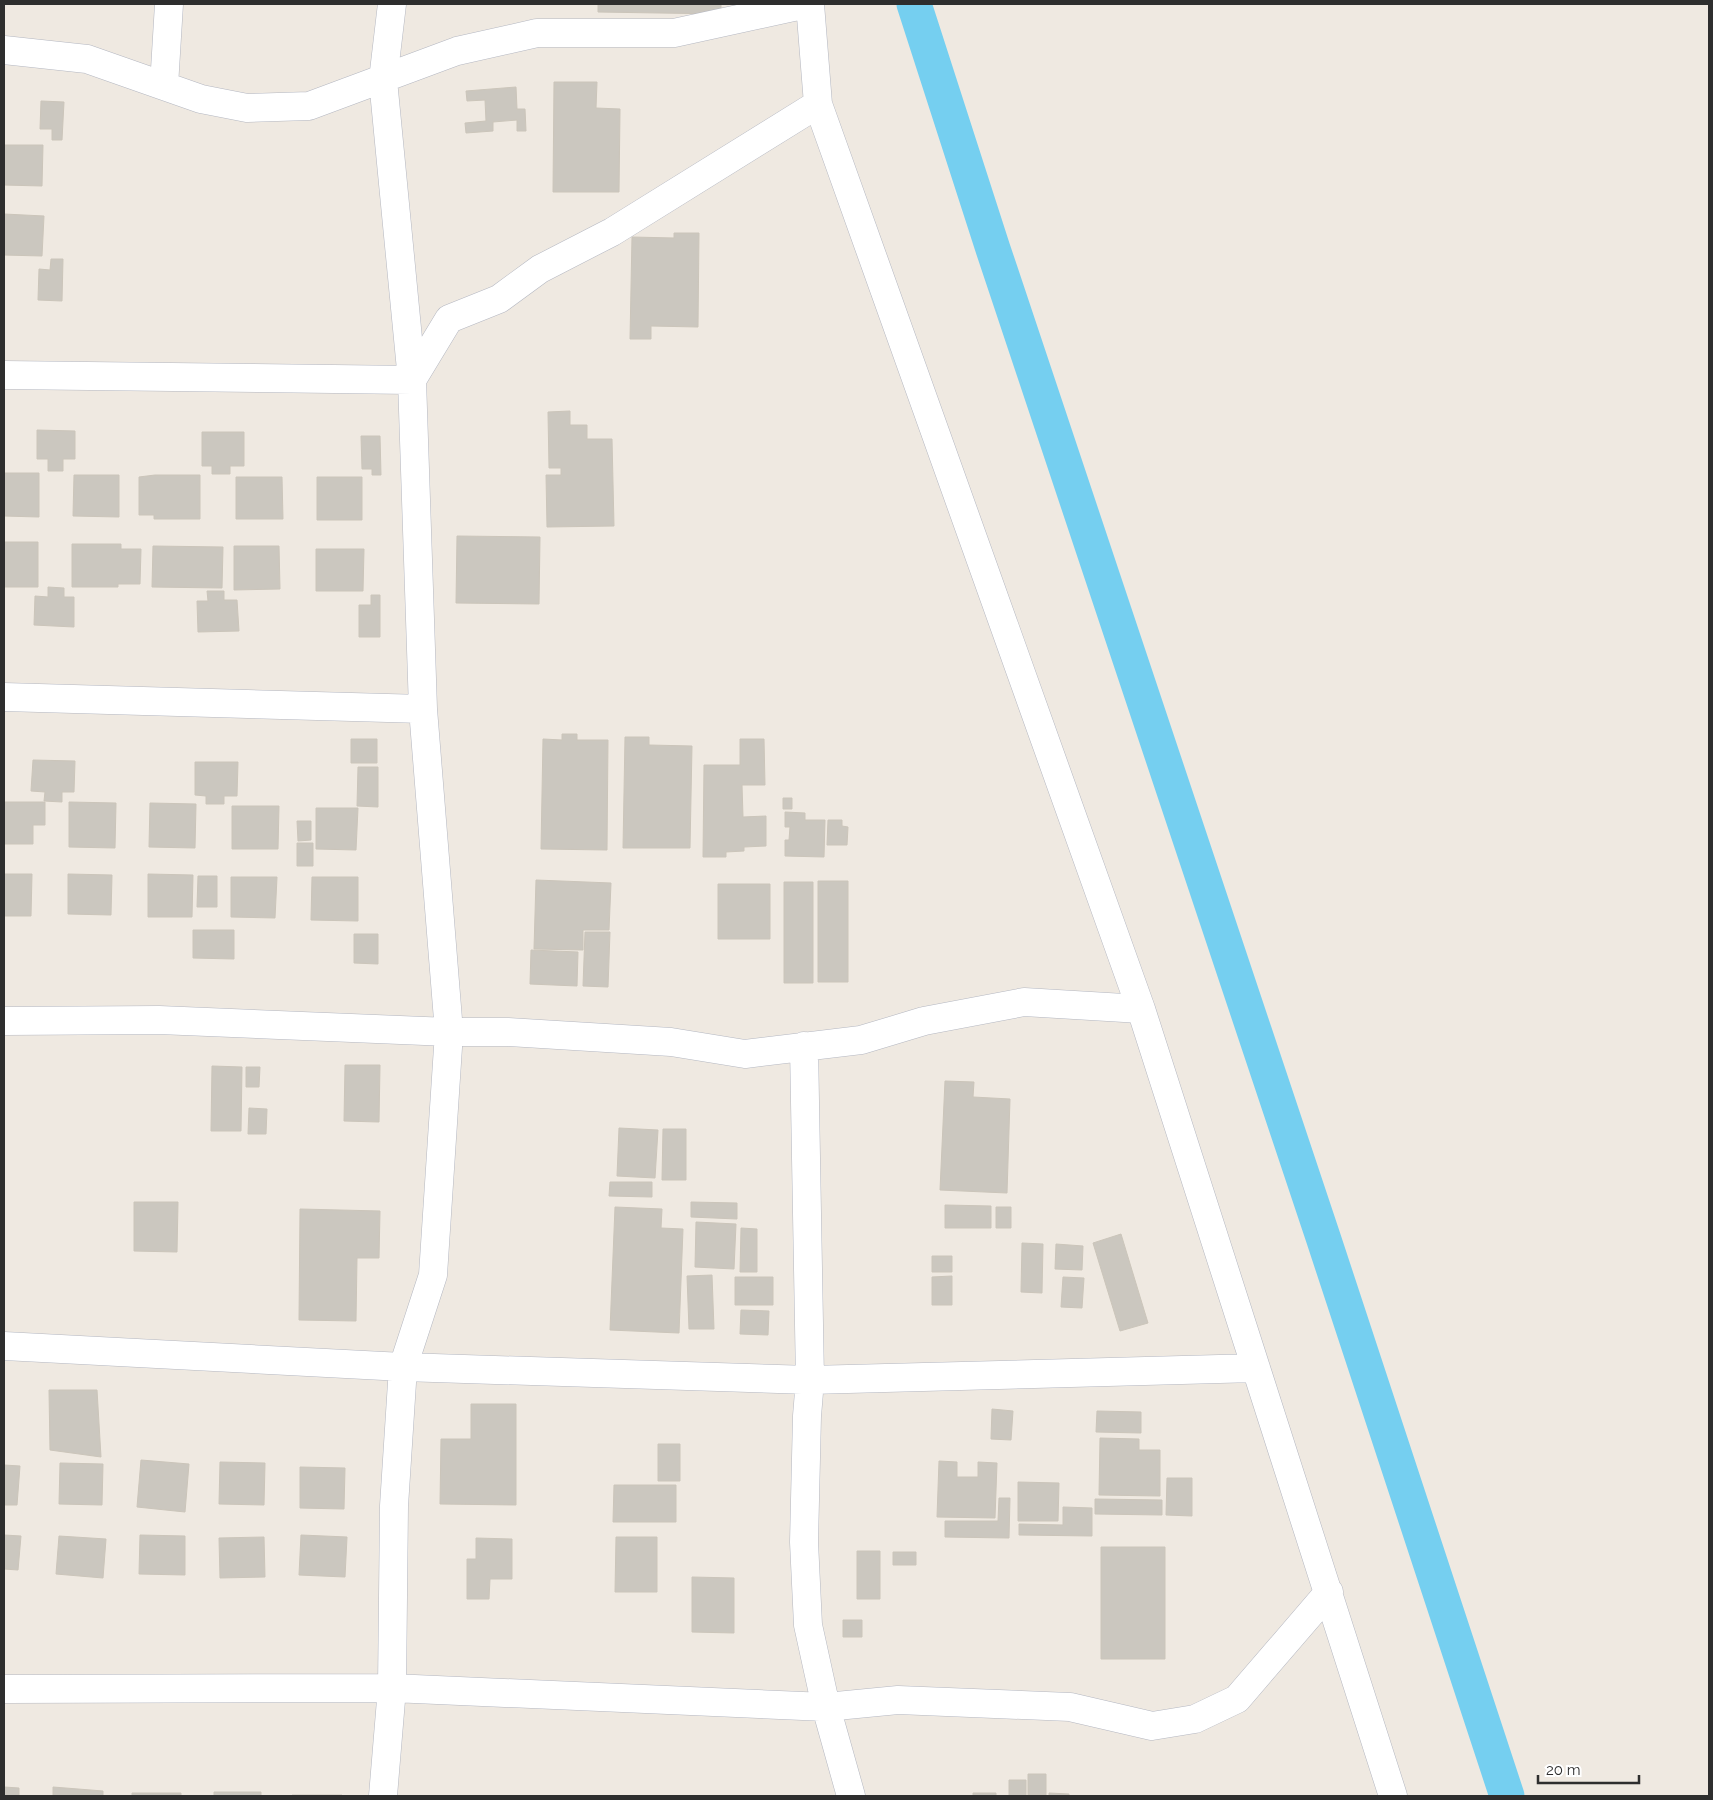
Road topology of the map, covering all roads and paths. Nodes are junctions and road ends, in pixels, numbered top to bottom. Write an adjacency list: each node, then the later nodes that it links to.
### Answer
1 (170, 4): 6 (street)
2 (392, 4): 5 (street)
3 (808, 4): 5 (street); 7 (street)
4 (4, 50): 6 (street)
5 (383, 80): 6 (street); 9 (street)
6 (164, 86)
7 (818, 104): 9 (street); 12 (street)
8 (4, 375): 9 (street)
9 (412, 380): 11 (street)
10 (4, 697): 11 (street)
11 (423, 708): 14 (street)
12 (1141, 1009): 15 (street); 18 (street)
13 (4, 1021): 14 (street)
14 (449, 1032): 15 (street); 17 (street)
15 (804, 1046): 19 (street)
16 (4, 1346): 17 (street)
17 (403, 1367): 19 (street); 21 (street)
18 (1256, 1368): 19 (street); 20 (street)
19 (810, 1380): 23 (street)
20 (1329, 1592): 23 (street); 26 (street)
21 (392, 1688): 22 (street); 23 (street); 24 (street)
22 (4, 1689)
23 (826, 1707): 25 (street)
24 (383, 1796)
25 (851, 1796)
26 (1394, 1796)

